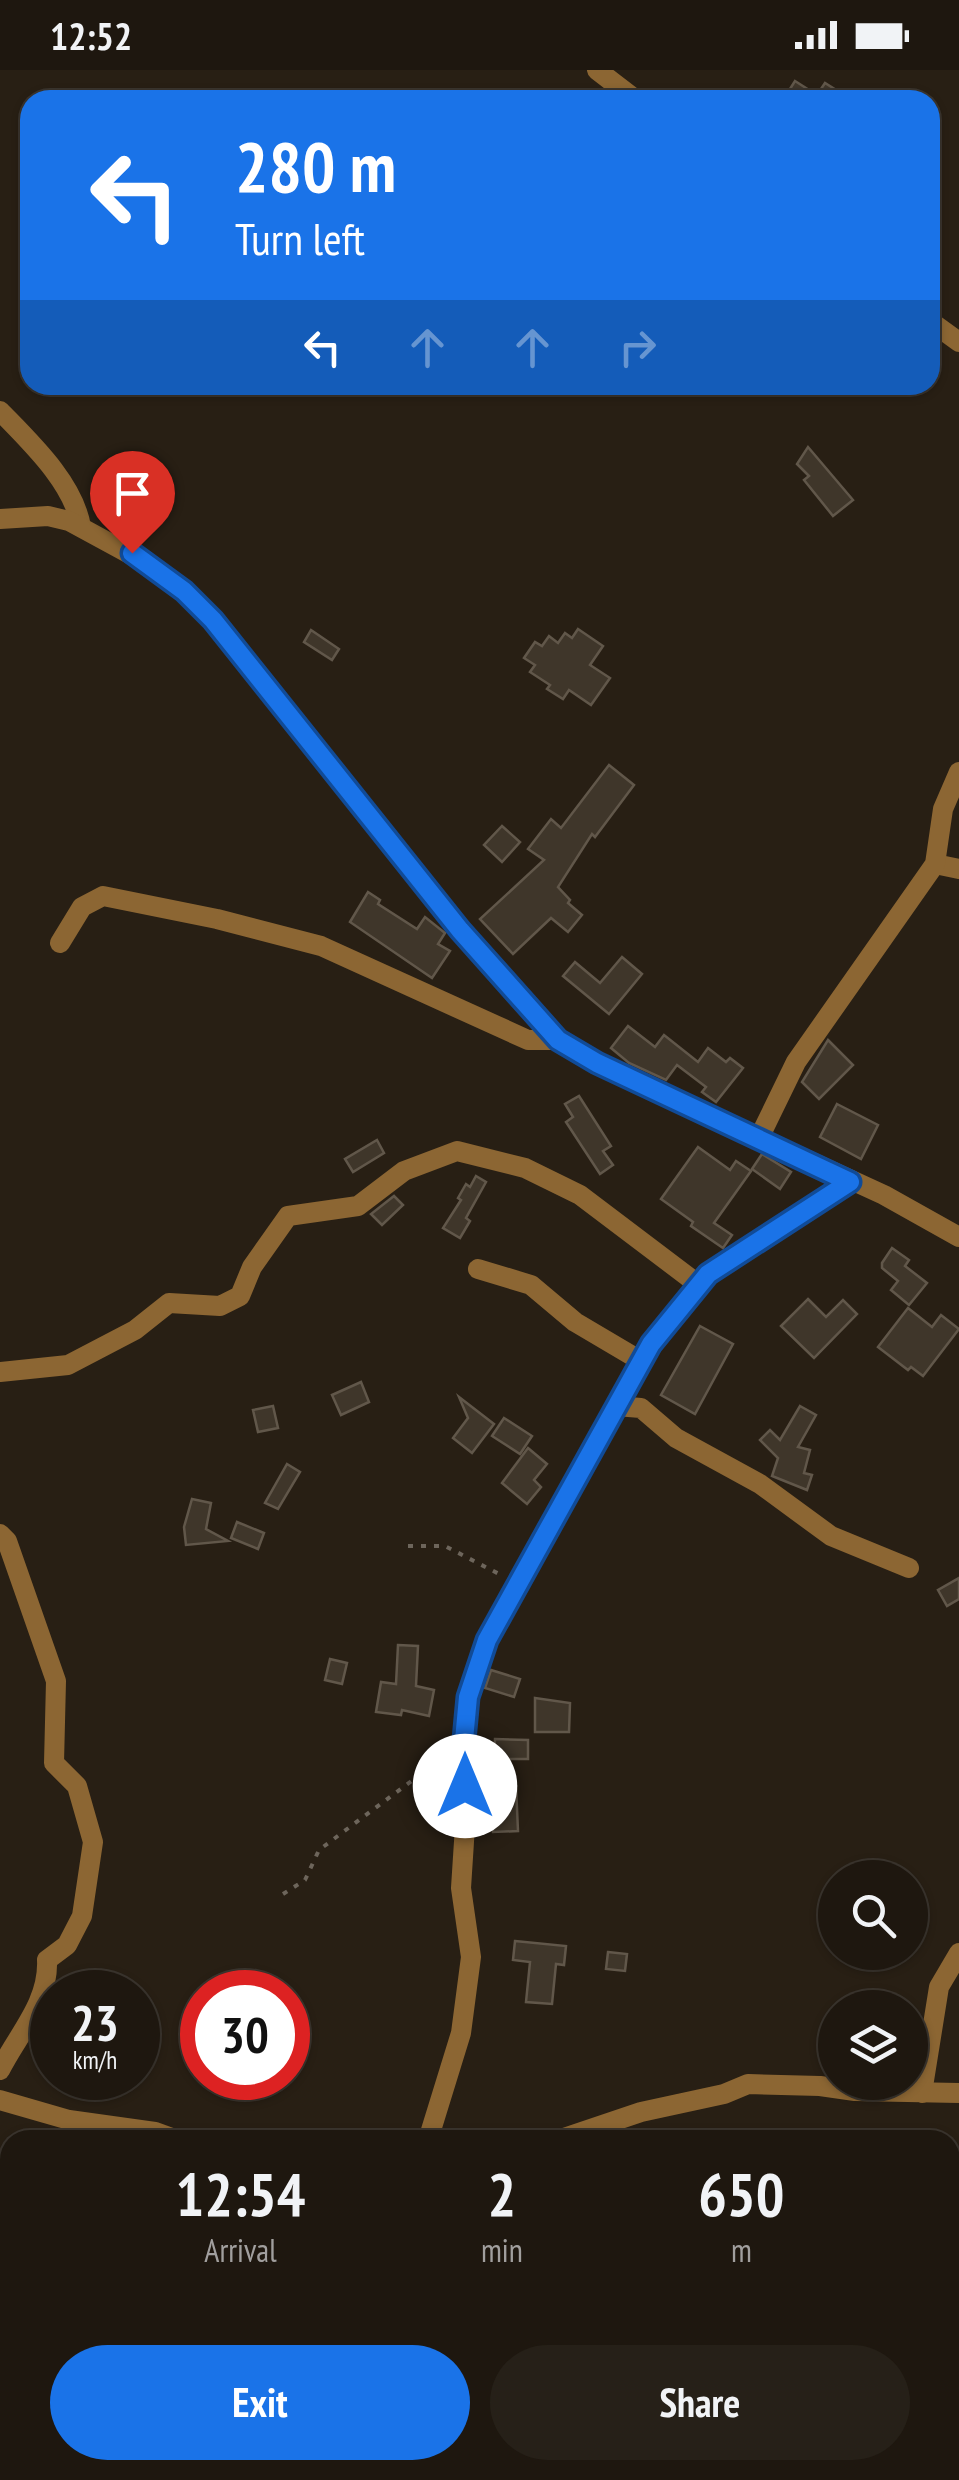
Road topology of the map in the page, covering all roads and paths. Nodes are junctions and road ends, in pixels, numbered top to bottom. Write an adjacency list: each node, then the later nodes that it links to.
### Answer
1 (596, 70): 2 (street)
2 (623, 90)
3 (0, 411): 5 (street)
4 (0, 519): 5 (street)
5 (81, 527): 10 (street)
6 (959, 772): 7 (street)
7 (935, 864): 8 (street); 11 (street)
8 (959, 869)
9 (60, 943): 10 (street)
10 (558, 1040): 11 (street)
11 (759, 1138): 12 (street)
12 (850, 1182): 13 (street); 15 (street)
13 (959, 1237)
14 (478, 1268): 16 (street)
15 (699, 1285): 16 (street); 17 (street)
16 (641, 1361): 18 (street)
17 (0, 1372)
18 (616, 1406): 21 (street); 22 (street)
19 (0, 1534): 27 (street)
20 (408, 1546): 22 (path)
21 (909, 1568)
22 (518, 1584): 23 (street)
23 (464, 1740): 24 (path); 33 (street)
24 (283, 1894)
25 (959, 1953): 26 (street)
26 (928, 2055)
27 (0, 2070)
28 (818, 2087): 34 (street)
29 (928, 2092): 30 (street)
30 (959, 2092)
31 (0, 2100): 32 (street)
32 (141, 2130)
33 (431, 2130)
34 (588, 2130)

